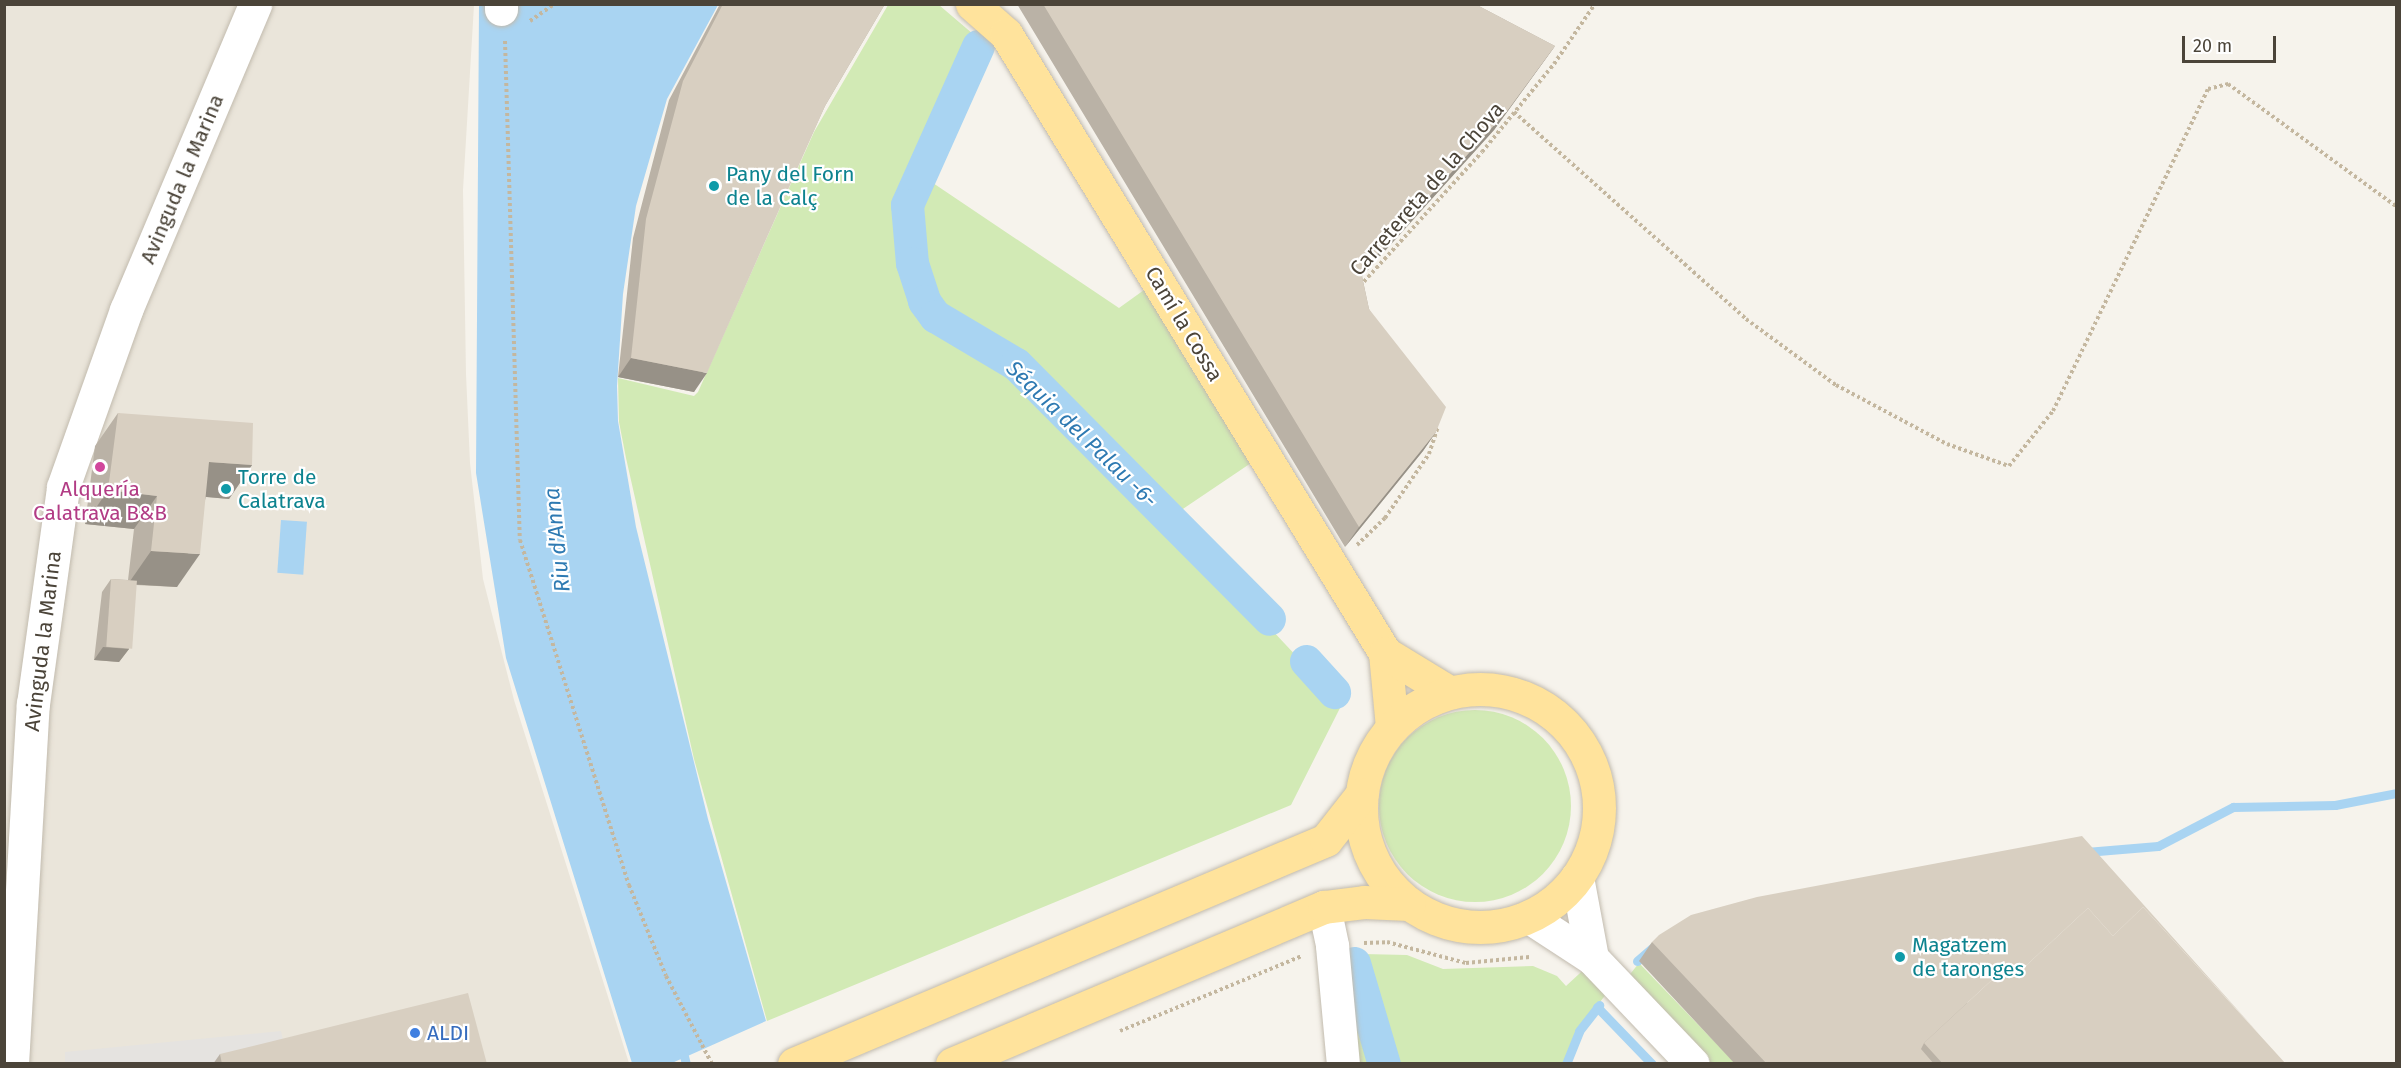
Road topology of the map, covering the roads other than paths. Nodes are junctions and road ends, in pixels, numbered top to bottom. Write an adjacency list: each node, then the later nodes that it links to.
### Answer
1 (255, 4): 5 (street, Avinguda la Marina)
2 (972, 4): 3 (main road, Camí la Cossa)
3 (1385, 653): 4 (main road, Camí la Cossa); 6 (main road, Camí la Cossa)
4 (1449, 692): 6 (main road); 8 (main road)
5 (19, 701): 13 (street, Avinguda la Marina)
6 (1392, 727): 7 (main road)
7 (1362, 794): 9 (main road); 14 (main road)
8 (1577, 877): 11 (main road); 12 (street)
9 (1409, 904): 10 (main road); 11 (main road)
10 (1324, 906): 15 (main road); 16 (street)
11 (1529, 917): 12 (street)
12 (1592, 958): 17 (street)
13 (12, 1064)
14 (794, 1064)
15 (952, 1064)
16 (1343, 1064)
17 (1693, 1064)

